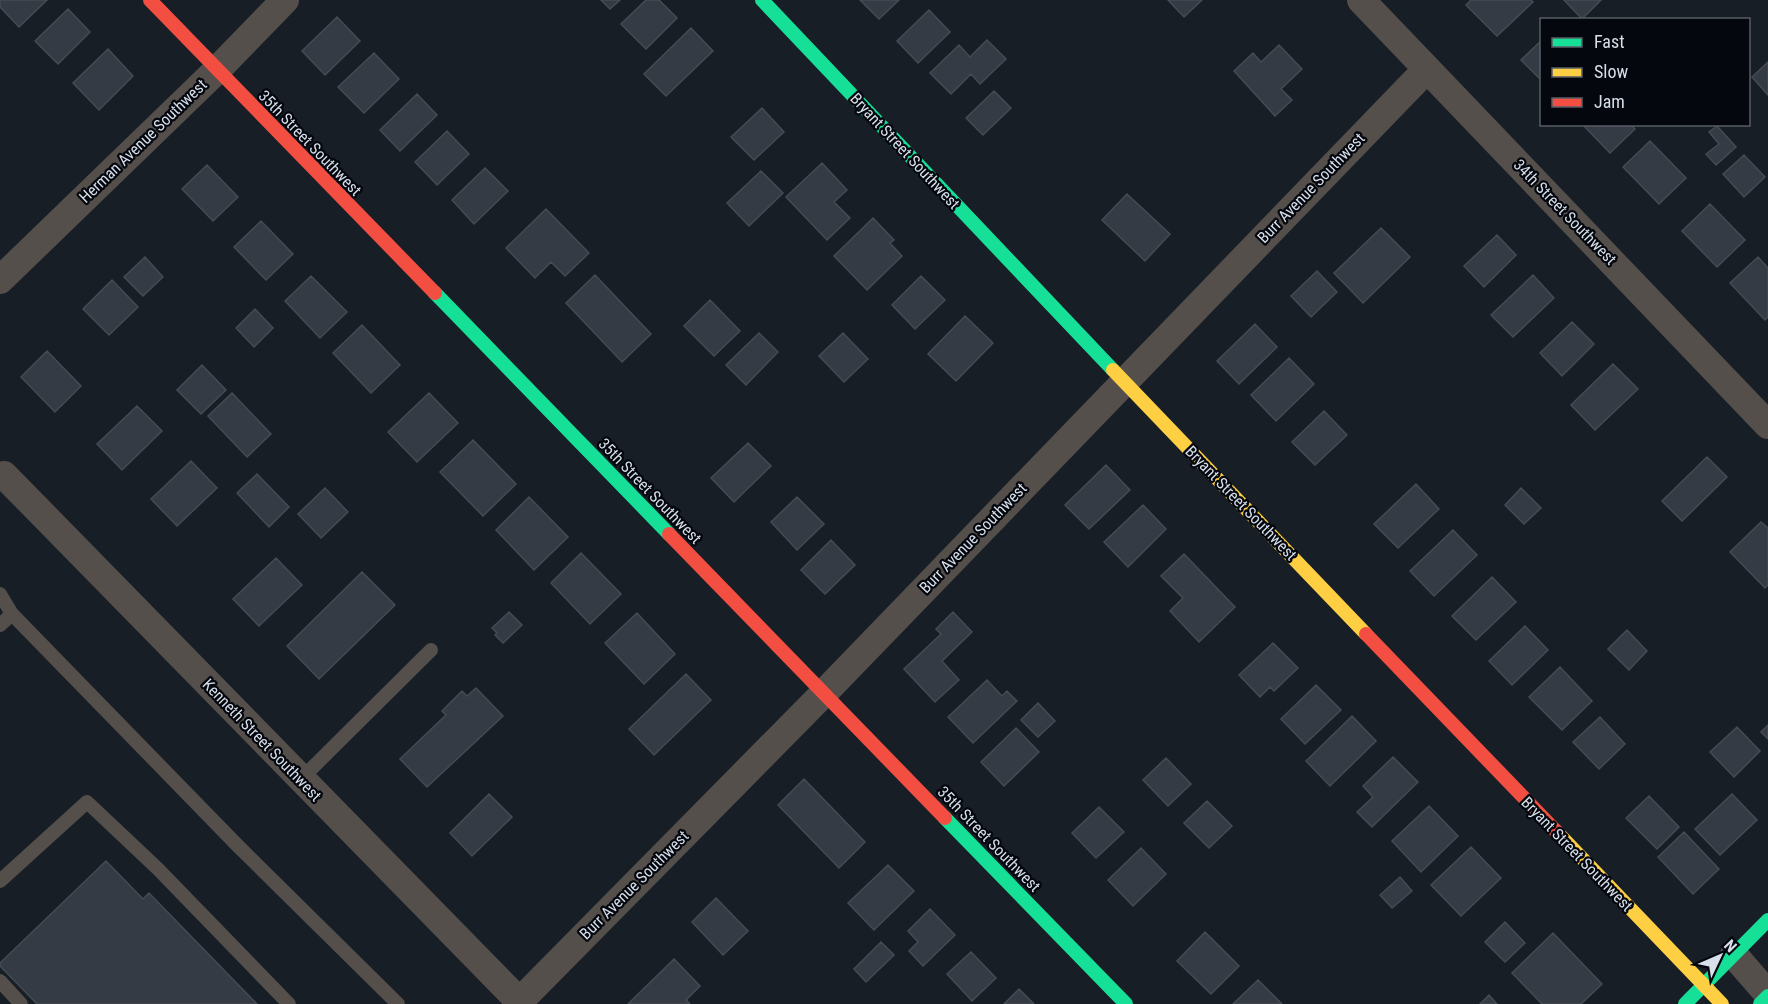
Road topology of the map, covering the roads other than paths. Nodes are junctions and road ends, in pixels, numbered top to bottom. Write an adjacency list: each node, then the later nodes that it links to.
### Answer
1 (150, 0): 6 (street, 35th Street Southwest)
2 (285, 0): 6 (street, Herman Avenue Southwest)
3 (762, 0): 8 (street, Bryant Street Southwest)
4 (1361, 0): 5 (street, 34th Street Southwest)
5 (1427, 69): 8 (street, Burr Avenue Southwest); 9 (street, 34th Street Southwest)
6 (216, 70): 7 (street, Herman Avenue Southwest); 15 (street, 35th Street Southwest)
7 (0, 279)
8 (1124, 382): 15 (street, Burr Avenue Southwest); 21 (street, Bryant Street Southwest)
9 (1768, 425)
10 (3, 475): 16 (street, Kenneth Street Southwest)
11 (0, 594): 12 (lane)
12 (12, 614): 13 (lane); 26 (lane)
13 (0, 625)
14 (431, 650): 16 (lane)
15 (824, 693): 23 (street, Burr Avenue Southwest); 27 (street, 35th Street Southwest)
16 (301, 779): 23 (street, Kenneth Street Southwest)
17 (0, 881): 25 (lane)
18 (1768, 920): 19 (street)
19 (1734, 955): 21 (street); 22 (street)
20 (0, 981): 24 (lane)
21 (1704, 985): 28 (street); 29 (street, Bryant Street Southwest)
22 (1768, 995): 30 (street)
23 (519, 1003)
24 (21, 1004)
25 (289, 1004)
26 (398, 1004)
27 (1126, 1004)
28 (1685, 1004)
29 (1722, 1004)
30 (1760, 1004)

